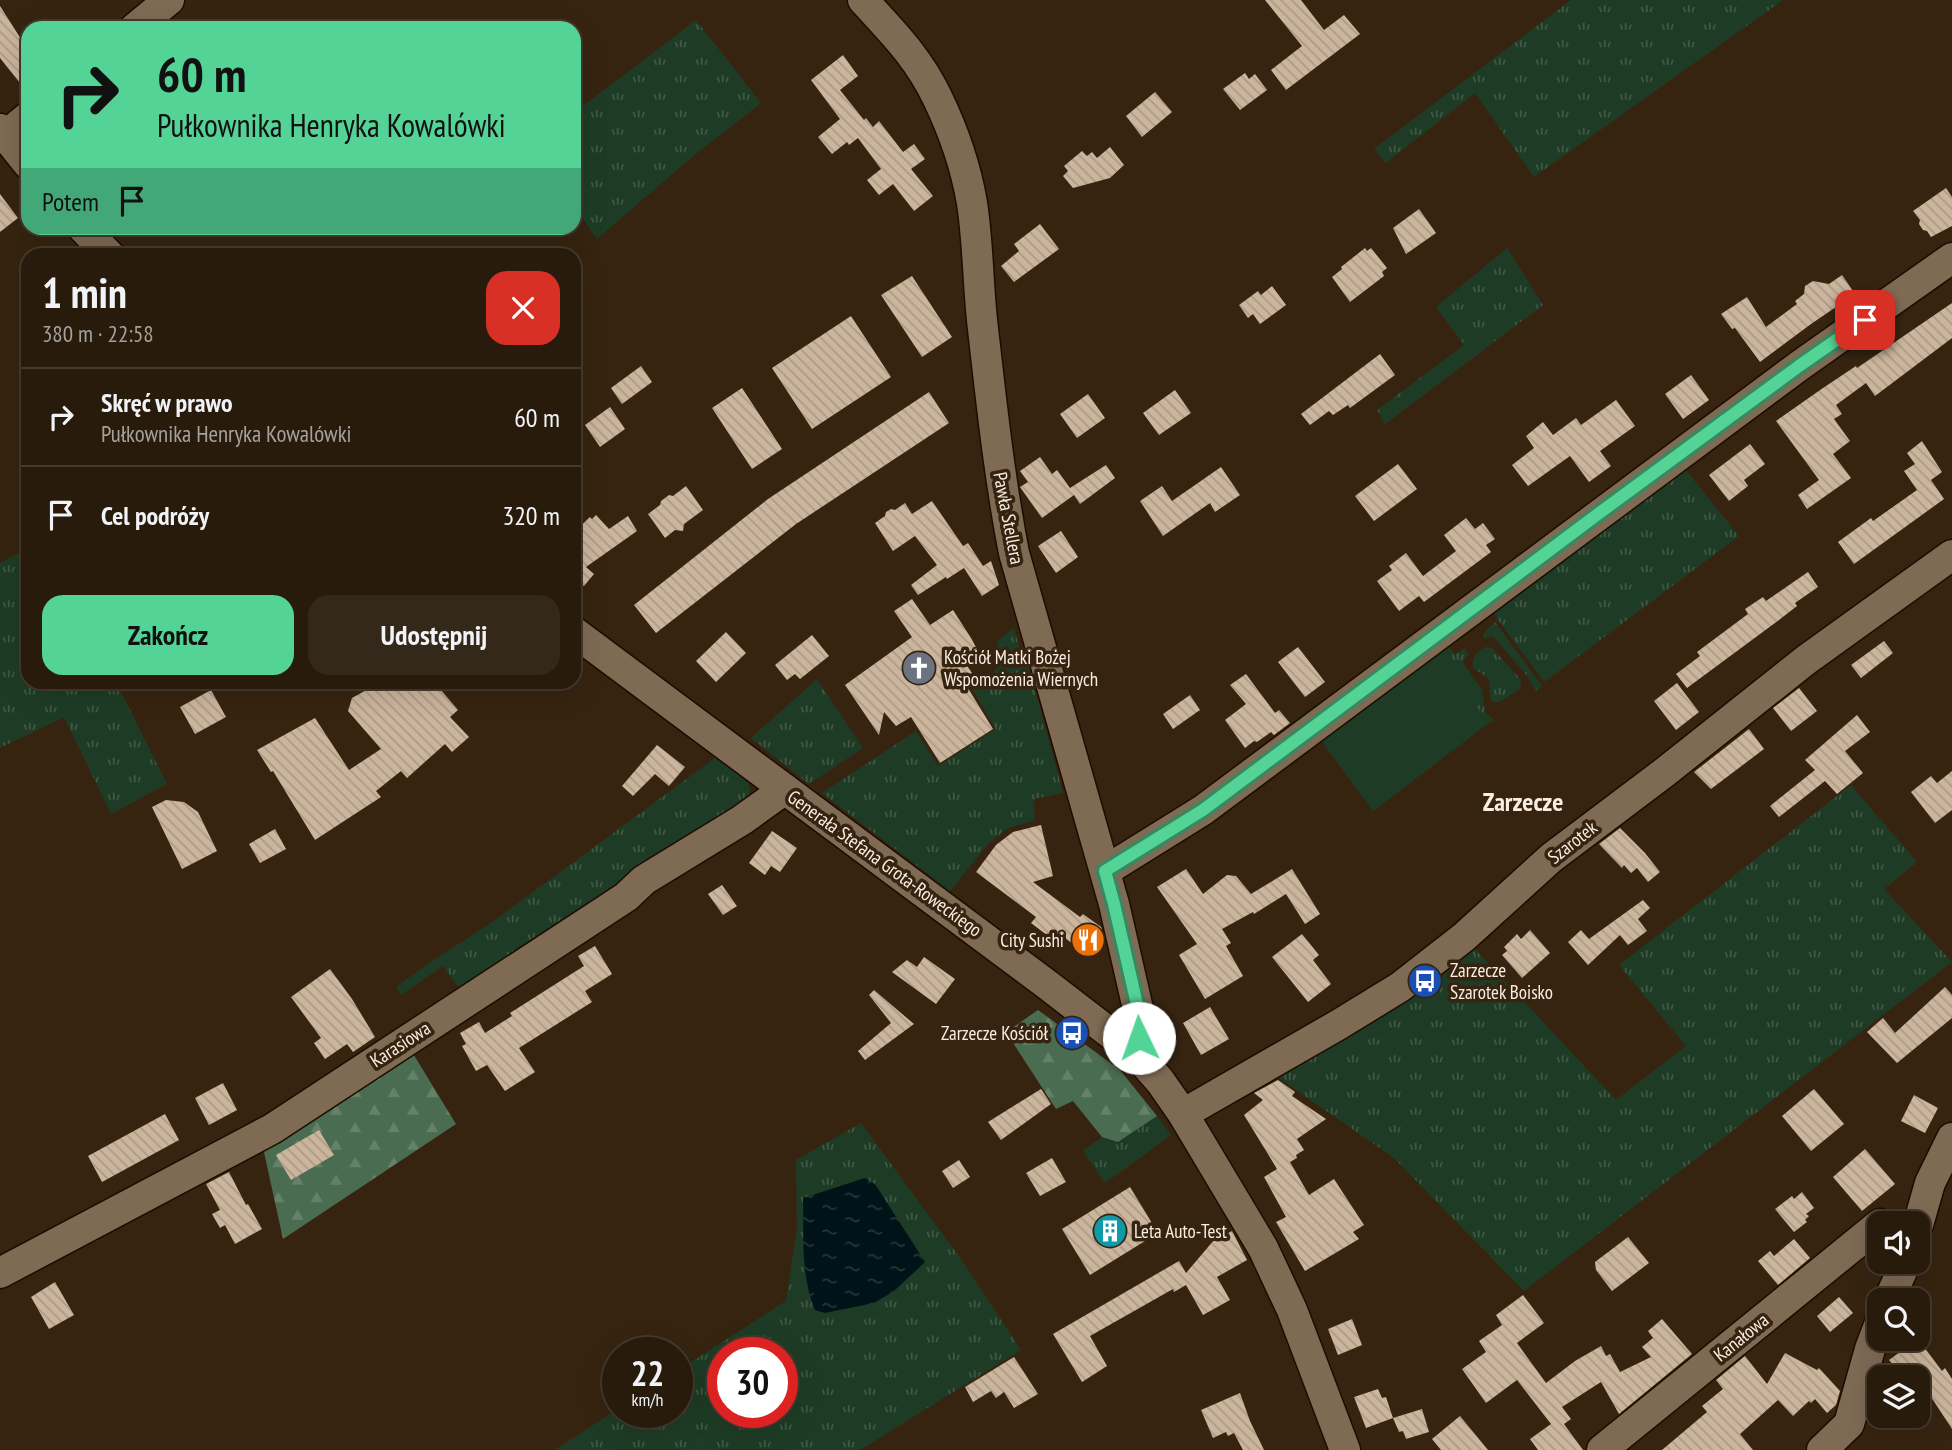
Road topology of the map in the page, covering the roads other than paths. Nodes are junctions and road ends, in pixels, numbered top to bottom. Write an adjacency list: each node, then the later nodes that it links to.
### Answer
1 (169, 0): 3 (street)
2 (863, 0): 13 (street, Pawła Stellera)
3 (144, 21)
4 (21, 121): 5 (street)
5 (2, 133): 6 (street)
6 (21, 156)
7 (90, 235): 8 (street)
8 (102, 248)
9 (1952, 258): 13 (street)
10 (1952, 555): 15 (street, Szarotek)
11 (581, 637): 12 (street, Generała Stefana Grota-Roweckiego)
12 (785, 789): 14 (street, Generała Stefana Grota-Roweckiego); 21 (street, Karasiowa)
13 (1105, 871): 14 (street, Pawła Stellera)
14 (1132, 1050): 15 (street, Generała Stefana Grota-Roweckiego)
15 (1183, 1114): 23 (street, Generała Stefana Grota-Roweckiego)
16 (1952, 1138): 17 (street)
17 (1941, 1175): 18 (street, Kanałowa); 19 (street)
18 (1896, 1211)
19 (1924, 1211)
20 (1867, 1235): 24 (street, Kanałowa)
21 (0, 1273)
22 (1869, 1351): 25 (street)
23 (1345, 1450)
24 (1602, 1450)
25 (1822, 1450)

